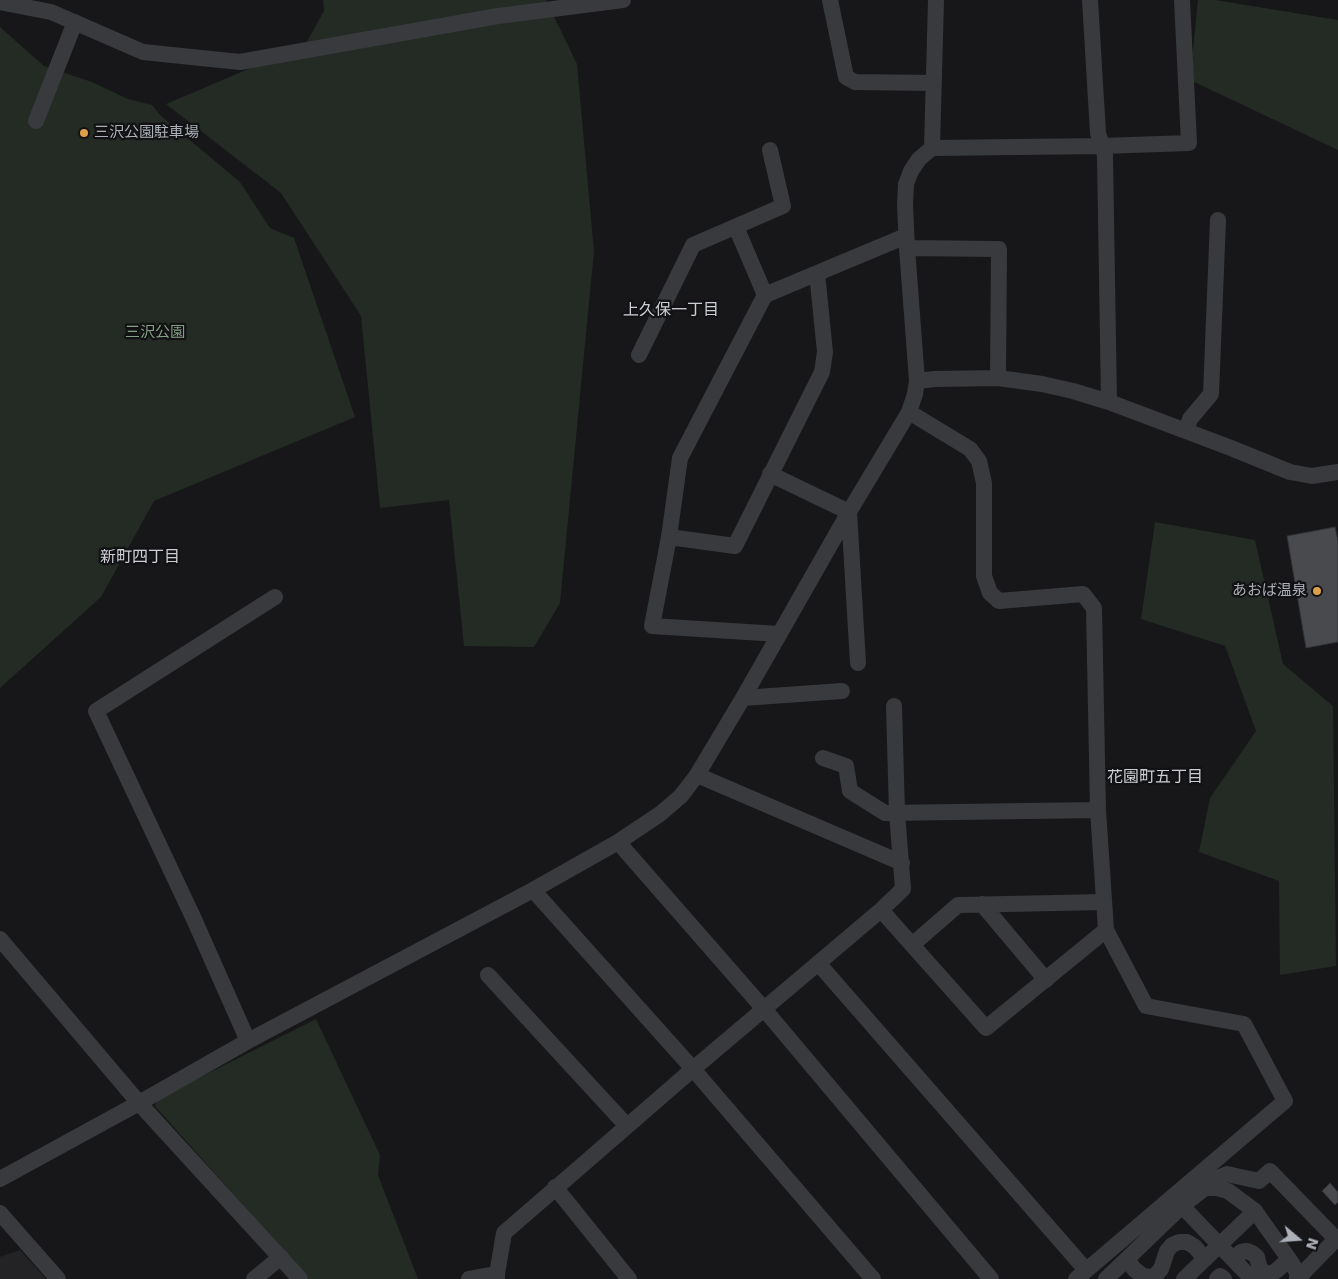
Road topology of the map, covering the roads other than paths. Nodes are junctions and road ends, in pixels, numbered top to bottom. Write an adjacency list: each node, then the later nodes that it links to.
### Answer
1 (623, 0): 7 (street)
2 (830, 0): 8 (street)
3 (936, 0): 8 (street)
4 (1090, 0): 10 (street)
5 (1182, 0): 10 (street)
6 (0, 2): 7 (street)
7 (75, 22): 9 (street)
8 (934, 83): 11 (street)
9 (36, 121)
10 (1102, 146): 11 (street); 21 (street)
11 (932, 148): 15 (street)
12 (770, 150): 14 (street)
13 (1218, 220): 23 (street)
14 (736, 227): 17 (street); 18 (street)
15 (906, 242): 16 (street); 19 (street); 20 (street)
16 (818, 273): 17 (street); 25 (street)
17 (765, 295): 27 (street)
18 (639, 355)
19 (998, 378): 20 (street); 21 (street)
20 (918, 381): 22 (street)
21 (1110, 402): 23 (street)
22 (909, 412): 26 (street); 36 (street)
23 (1186, 431): 24 (street)
24 (1338, 472)
25 (770, 474): 26 (street); 27 (street)
26 (849, 512): 29 (street); 30 (street)
27 (669, 537): 29 (street)
28 (275, 597): 51 (street)
29 (779, 634): 32 (street)
30 (858, 664)
31 (842, 691): 32 (street)
32 (743, 698): 35 (street)
33 (894, 706): 37 (street)
34 (823, 758): 37 (street)
35 (697, 774): 38 (street); 39 (street)
36 (1098, 810): 37 (street); 41 (street)
37 (897, 813): 39 (street)
38 (618, 842): 40 (street); 50 (street)
39 (902, 864): 43 (street)
40 (533, 890): 51 (street); 52 (street)
41 (1104, 902): 42 (street); 44 (street)
42 (982, 904): 46 (street); 49 (street)
43 (881, 910): 46 (street); 47 (street)
44 (1106, 930): 49 (street); 67 (street)
45 (0, 939): 53 (street)
46 (912, 945): 49 (street)
47 (818, 963): 50 (street); 67 (street)
48 (488, 975): 54 (street)
49 (1046, 980)
50 (764, 1009): 52 (street); 78 (street)
51 (248, 1041): 53 (street)
52 (693, 1069): 54 (street); 77 (street)
53 (139, 1103): 55 (street); 62 (street)
54 (628, 1126): 56 (street)
55 (0, 1179)
56 (555, 1187): 68 (street); 76 (street)
57 (1205, 1188): 58 (street); 59 (street); 65 (street)
58 (1182, 1206): 61 (street); 66 (street)
59 (1255, 1211): 61 (street); 65 (street)
60 (0, 1213): 72 (street)
61 (1220, 1245): 63 (street); 64 (street)
62 (280, 1257): 73 (street); 74 (street)
63 (1204, 1259): 66 (street); 70 (street)
64 (1233, 1259): 65 (street); 71 (street)
65 (1290, 1259)
66 (1127, 1260): 69 (street)
67 (1081, 1275)
68 (497, 1276): 75 (street)
69 (1113, 1277)
70 (1186, 1278)
71 (1248, 1278)
72 (58, 1279)
73 (254, 1279)
74 (300, 1279)
75 (469, 1279)
76 (630, 1279)
77 (873, 1279)
78 (991, 1279)
79 (1217, 1279): 80 (street)
80 (1224, 1279)

